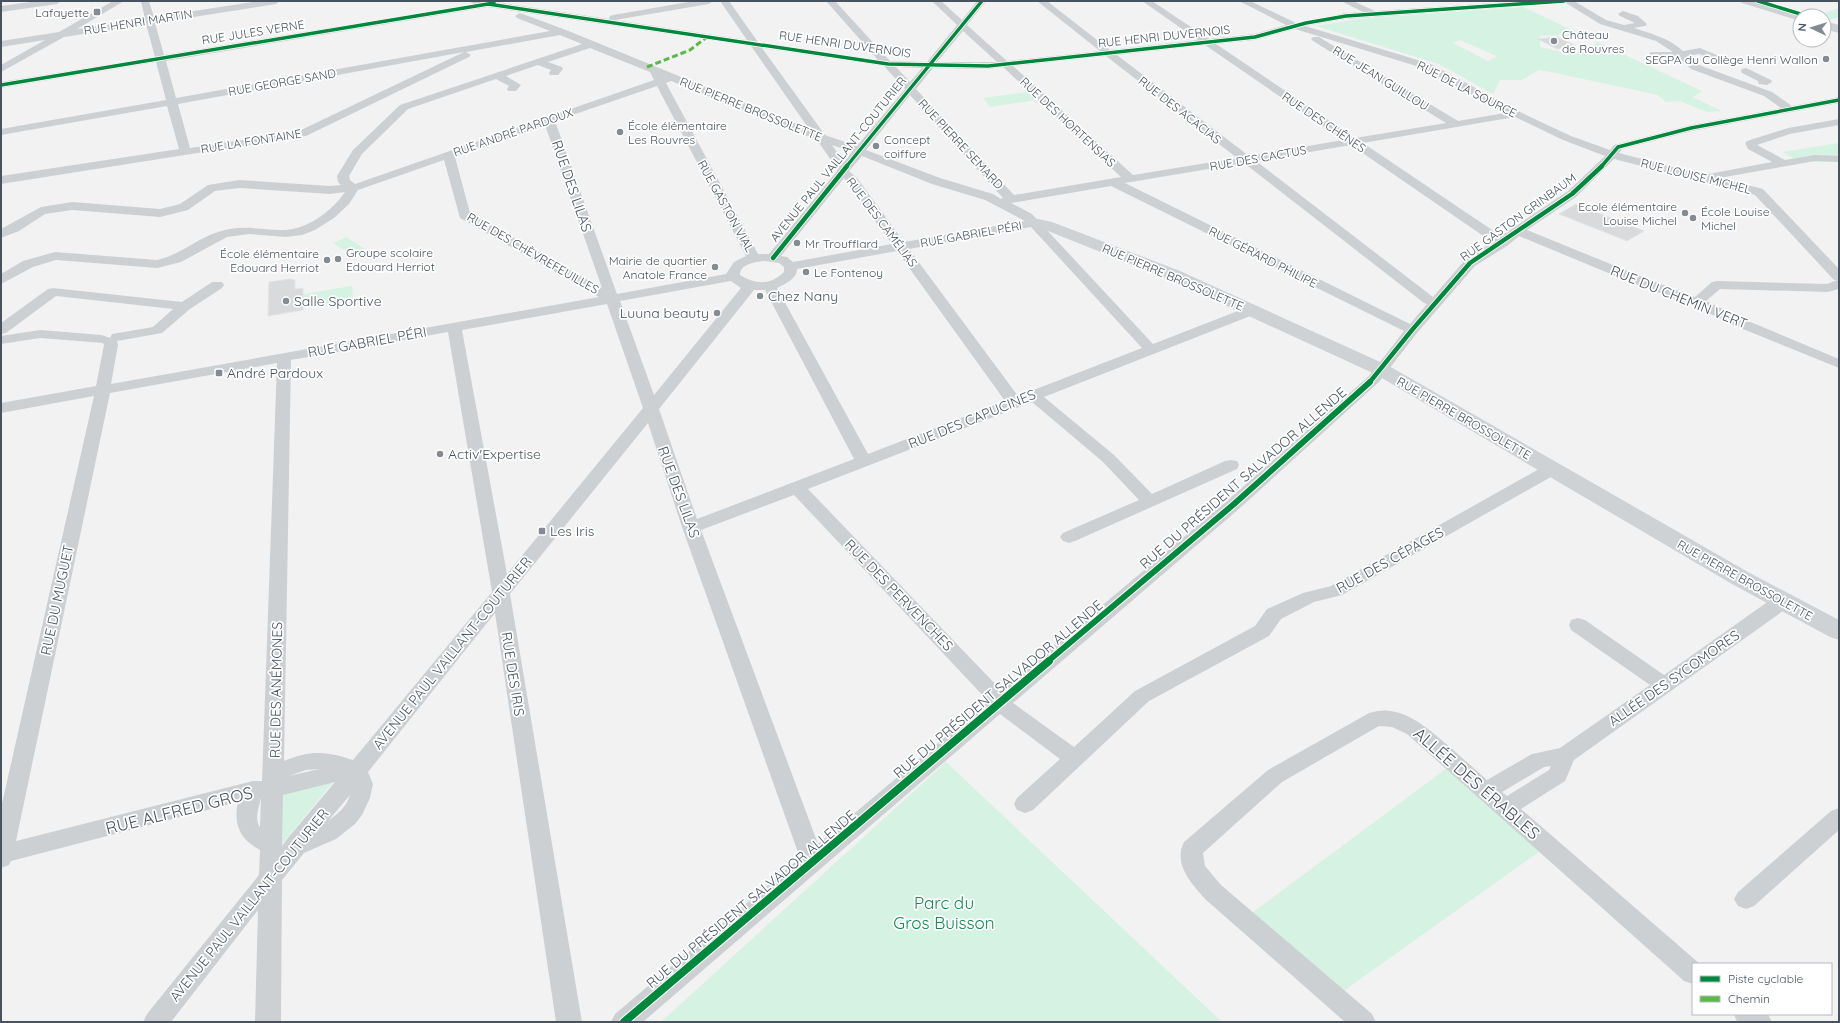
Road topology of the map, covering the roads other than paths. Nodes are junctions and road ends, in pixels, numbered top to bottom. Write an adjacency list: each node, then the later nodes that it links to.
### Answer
1 (56, 1): 23 (street)
2 (120, 1): 36 (street)
3 (145, 1): 29 (street)
4 (276, 1): 29 (street, RUE HENRI MARTIN)
5 (472, 1): 21 (street, RUE PIERRE BROSSOLETTE)
6 (508, 1): 21 (street, RUE JULES VERNE)
7 (709, 1): 30 (street)
8 (724, 1): 41 (street, RUE DES CAMÉLIAS)
9 (830, 1): 51 (street, RUE PIERRE SEMARD)
10 (936, 1): 31 (street, RUE DES HORTENSIAS)
11 (982, 1): 31 (street, AVENUE PAUL VAILLANT-COUTURIER)
12 (1041, 1): 45 (street, RUE DES ACACIAS)
13 (1146, 1): 40 (street, RUE DES CHÊNES)
14 (1243, 1): 32 (street)
15 (1345, 1): 25 (street)
16 (1449, 1): 22 (street)
17 (1553, 1): 18 (street, RUE HENRI DUVERNOIS); 22 (street, RUE HENRI DUVERNOIS)
18 (1564, 1)
19 (1568, 1): 33 (street)
20 (1746, 1): 28 (street)
21 (491, 3): 24 (street, RUE HENRI DUVERNOIS); 26 (street, RUE PIERRE BROSSOLETTE); 48 (street, RUE JULES VERNE)
22 (1465, 7): 25 (street, RUE HENRI DUVERNOIS)
23 (1, 9)
24 (528, 10): 26 (street); 30 (street, RUE HENRI DUVERNOIS)
25 (1373, 13): 32 (street, RUE HENRI DUVERNOIS)
26 (517, 14): 34 (street, RUE PIERRE BROSSOLETTE)
27 (1623, 14): 33 (street)
28 (1792, 15)
29 (150, 20): 36 (street, RUE HENRI MARTIN); 48 (street)
30 (601, 21): 41 (street, RUE HENRI DUVERNOIS)
31 (963, 25): 52 (street, RUE DES HORTENSIAS); 53 (street, AVENUE PAUL VAILLANT-COUTURIER)
32 (1295, 26): 35 (street, RUE DE LA SOURCE); 40 (street, RUE HENRI DUVERNOIS)
33 (1625, 28): 37 (street); 39 (street)
34 (563, 32): 43 (street, RUE PIERRE BROSSOLETTE); 44 (street, RUE GEORGE SAND)
35 (1316, 32): 68 (street, RUE DE LA SOURCE); 72 (street, RUE JEAN GUILLOU)
36 (63, 34): 42 (street, RUE HENRI MARTIN); 54 (street)
37 (1609, 34)
38 (1671, 38): 39 (street)
39 (1659, 39): 47 (street)
40 (1207, 42): 45 (street, RUE HENRI DUVERNOIS); 76 (street, RUE DES CHÊNES)
41 (755, 43): 51 (street, RUE HENRI DUVERNOIS); 69 (street, RUE DES CAMÉLIAS)
42 (1, 44)
43 (592, 44): 50 (street); 55 (street, RUE PIERRE BROSSOLETTE)
44 (484, 46): 66 (street, RUE GEORGE SAND); 78 (street, RUE LA FONTAINE)
45 (1108, 53): 52 (street, RUE HENRI DUVERNOIS); 82 (street, RUE DES ACACIAS)
46 (1654, 54): 47 (street)
47 (1681, 54): 49 (street); 62 (street)
48 (160, 59): 61 (street, RUE JULES VERNE); 66 (street)
49 (1721, 60)
50 (539, 62): 57 (street); 58 (street)
51 (888, 64): 53 (street, RUE HENRI DUVERNOIS); 64 (street, RUE PIERRE SEMARD)
52 (1005, 64): 53 (street, RUE HENRI DUVERNOIS); 86 (street, RUE DES HORTENSIAS)
53 (929, 65): 64 (street, AVENUE PAUL VAILLANT-COUTURIER)
54 (1, 69)
55 (654, 70): 59 (street, RUE PIERRE BROSSOLETTE); 60 (street, RUE GASTON VIAL)
56 (1746, 71): 62 (street)
57 (554, 73)
58 (497, 76): 63 (street); 89 (street)
59 (672, 77): 60 (street, RUE ANDRÉ PARDOUX); 73 (street, RUE PIERRE BROSSOLETTE)
60 (660, 82): 70 (street, RUE ANDRÉ PARDOUX); 96 (street, RUE GASTON VIAL)
61 (1, 84)
62 (1749, 86): 67 (street)
63 (512, 89)
64 (910, 89): 77 (street, AVENUE PAUL VAILLANT-COUTURIER); 90 (street, RUE PIERRE SEMARD)
65 (1839, 100): 67 (street, RUE GASTON GRINBAUM)
66 (172, 102): 74 (street, RUE GEORGE SAND); 78 (street)
67 (1791, 110): 80 (street, RUE GASTON GRINBAUM)
68 (1516, 114): 72 (street, RUE DES CACTUS); 80 (street, RUE DE LA SOURCE)
69 (807, 116): 73 (street); 75 (street, RUE DES CAMÉLIAS)
70 (549, 120): 79 (street, RUE ANDRÉ PARDOUX); 102 (street, RUE DES LILAS)
71 (1839, 122): 83 (street)
72 (1456, 124): 76 (street, RUE DES CACTUS)
73 (802, 130): 75 (street, RUE PIERRE BROSSOLETTE)
74 (1, 132)
75 (822, 138): 77 (street, RUE PIERRE BROSSOLETTE); 84 (street, RUE DES CAMÉLIAS)
76 (1353, 142): 82 (street, RUE DES CACTUS); 94 (street, RUE DES CHÊNES)
77 (859, 151): 84 (street, AVENUE PAUL VAILLANT-COUTURIER); 90 (street, RUE PIERRE BROSSOLETTE)
78 (185, 152): 87 (street, RUE LA FONTAINE)
79 (450, 154): 89 (street, RUE ANDRÉ PARDOUX); 105 (street, RUE DES CHÈVREFEUILLES)
80 (1613, 154): 85 (street, RUE LOUISE MICHEL); 92 (street, RUE GASTON GRINBAUM)
81 (1839, 159): 83 (street)
82 (1245, 160): 86 (street, RUE DES CACTUS); 110 (street, RUE DES ACACIAS)
83 (1782, 164): 85 (street)
84 (843, 171): 95 (street, RUE DES CAMÉLIAS); 97 (street, AVENUE PAUL VAILLANT-COUTURIER)
85 (1700, 178): 100 (street, RUE LOUISE MICHEL)
86 (1130, 179): 88 (street, RUE DES CACTUS)
87 (1, 180)
88 (1113, 182): 90 (street, RUE DES CACTUS); 115 (street, RUE GÉRARD PHILIPE)
89 (354, 188): 93 (street, RUE ANDRÉ PARDOUX); 101 (street)
90 (1006, 201): 91 (street, RUE PIERRE BROSSOLETTE)
91 (1033, 223): 95 (street, RUE GABRIEL PÉRI); 112 (street, RUE PIERRE BROSSOLETTE); 118 (street)
92 (1519, 231): 94 (street, RUE GASTON GRINBAUM); 109 (street, RUE DU CHEMIN VERT)
93 (1, 234)
94 (1502, 243): 110 (street, RUE GASTON GRINBAUM)
95 (901, 246): 98 (street, RUE GABRIEL PÉRI); 124 (street, RUE DES CAMÉLIAS)
96 (754, 258): 97 (street); 99 (street)
97 (773, 258): 98 (street)
98 (791, 266): 107 (street)
99 (733, 277): 106 (street); 108 (street, RUE GABRIEL PÉRI)
100 (1839, 277)
101 (1, 280)
102 (607, 284): 105 (street); 108 (street, RUE DES LILAS)
103 (1839, 284): 109 (street)
104 (217, 285): 111 (street)
105 (588, 286): 108 (street, RUE DES CHÈVREFEUILLES)
106 (750, 286): 107 (street); 126 (street, AVENUE PAUL VAILLANT-COUTURIER)
107 (769, 286): 127 (street)
108 (613, 298): 113 (street, RUE GABRIEL PÉRI); 126 (street, RUE DES LILAS)
109 (1697, 302): 120 (street, RUE DU CHEMIN VERT)
110 (1435, 303): 115 (street, RUE GASTON GRINBAUM)
111 (186, 306): 114 (street); 116 (street)
112 (1253, 310): 118 (street, RUE DES CAPUCINES); 121 (street, RUE PIERRE BROSSOLETTE)
113 (454, 327): 119 (street, RUE GABRIEL PÉRI); 134 (street, RUE DES IRIS)
114 (1, 330)
115 (1412, 330): 121 (street, RUE GASTON GRINBAUM)
116 (109, 339): 117 (street); 122 (street, RUE DU MUGUET)
117 (1, 340)
118 (1151, 350): 123 (street, RUE DES CAPUCINES)
119 (284, 357): 122 (street, RUE GABRIEL PÉRI); 143 (street, RUE DES ANÉMONES)
120 (1839, 364)
121 (1382, 370): 129 (street, RUE PIERRE BROSSOLETTE); 139 (street, RUE DU PRÉSIDENT SALVADOR ALLENDE)
122 (103, 389): 125 (street, RUE GABRIEL PÉRI); 148 (street, RUE DU MUGUET)
123 (1033, 395): 124 (street, RUE DES CAPUCINES); 131 (street)
124 (1014, 402): 127 (street, RUE DES CAPUCINES)
125 (1, 408)
126 (651, 408): 132 (street, RUE DES LILAS); 134 (street, AVENUE PAUL VAILLANT-COUTURIER)
127 (864, 462): 130 (street, RUE DES CAPUCINES)
128 (1232, 465): 131 (street)
129 (1552, 469): 135 (street, RUE PIERRE BROSSOLETTE); 141 (street, RUE DES CÉPAGES)
130 (797, 488): 132 (street, RUE DES CAPUCINES); 139 (street, RUE DES PERVENCHES)
131 (1149, 501): 133 (street)
132 (691, 527): 149 (street, RUE DES LILAS)
133 (1069, 537)
134 (501, 592): 142 (street, AVENUE PAUL VAILLANT-COUTURIER); 156 (street, RUE DES IRIS)
135 (1783, 601): 137 (street, RUE PIERRE BROSSOLETTE); 138 (street, ALLÉE DES SYCOMORES)
136 (1578, 625): 138 (street)
137 (1839, 631)
138 (1664, 685): 140 (street, ALLÉE DES SYCOMORES)
139 (1001, 702): 141 (street); 149 (street, RUE DU PRÉSIDENT SALVADOR ALLENDE)
140 (1565, 755): 144 (street, ALLÉE DES SYCOMORES); 146 (street)
141 (1074, 758): 145 (street, RUE DES CÉPAGES)
142 (357, 771): 143 (street, RUE ALFRED GROS); 150 (street, AVENUE PAUL VAILLANT-COUTURIER)
143 (267, 784): 148 (street, RUE ALFRED GROS); 150 (street, RUE DES ANÉMONES)
144 (1486, 790): 146 (street, ALLÉE DES ÉRABLES); 158 (street, ALLÉE DES ÉRABLES)
145 (1025, 804)
146 (1506, 808): 152 (street, ALLÉE DES ÉRABLES)
147 (1839, 817): 151 (street)
148 (1, 856)
149 (813, 862): 157 (street, RUE DU PRÉSIDENT SALVADOR ALLENDE)
150 (272, 874): 154 (street, AVENUE PAUL VAILLANT-COUTURIER); 155 (street)
151 (1746, 899)
152 (1692, 972)
153 (1748, 1015): 159 (street)
154 (156, 1022)
155 (268, 1022)
156 (569, 1022)
157 (624, 1022)
158 (1363, 1022)
159 (1759, 1022)

